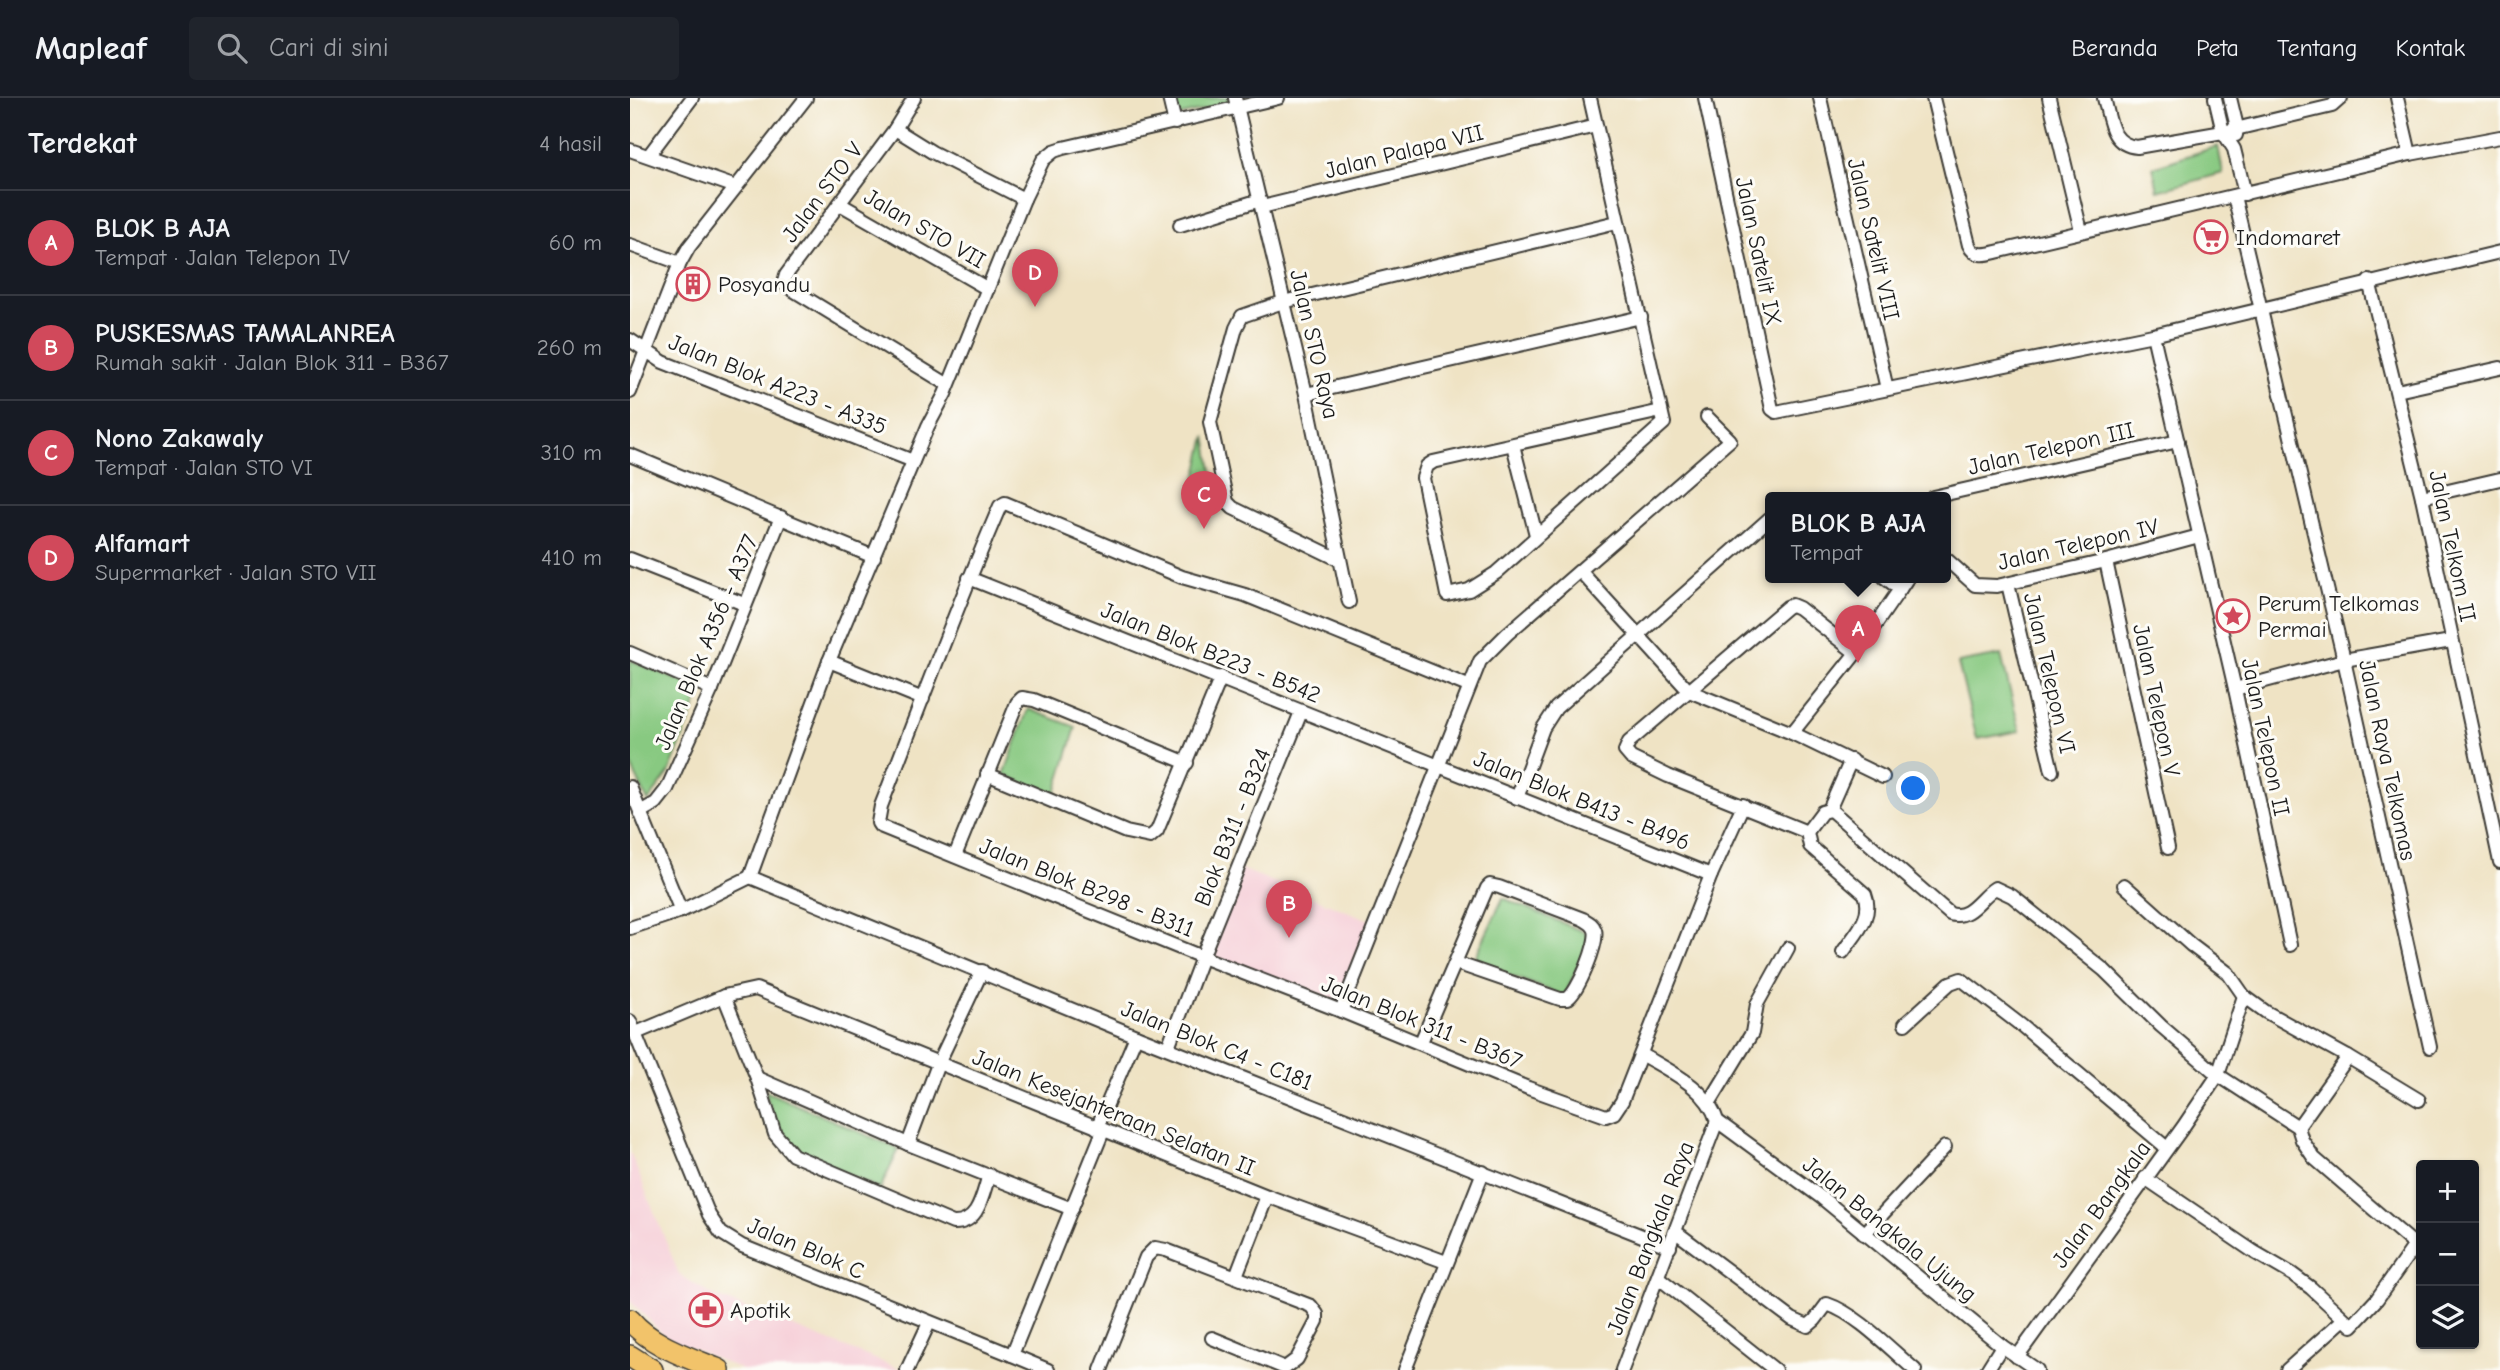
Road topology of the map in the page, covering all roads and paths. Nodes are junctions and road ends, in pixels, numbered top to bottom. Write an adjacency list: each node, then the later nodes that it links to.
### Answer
1 (692, 98): 26 (street)
2 (806, 98): 27 (street)
3 (914, 98): 20 (street, Jalan STO V)
4 (1169, 98): 17 (street)
5 (1278, 98): 16 (street)
6 (1590, 98): 18 (street)
7 (1704, 98): 48 (street, Jalan Satelit IX)
8 (1819, 98): 48 (street, Jalan Satelit VIII)
9 (1933, 98): 34 (street)
10 (2049, 98): 34 (street)
11 (2104, 98): 21 (street)
12 (2215, 98): 21 (street, Jalan Raya Telkomas)
13 (2230, 98): 19 (street, Jalan Raya Telkomas)
14 (2341, 98): 19 (street)
15 (2397, 98): 25 (street)
16 (1236, 103): 17 (street); 31 (street, Jalan STO Raya)
17 (1175, 123): 29 (street)
18 (1596, 126): 31 (street, Jalan Palapa VII); 32 (street)
19 (2237, 127): 21 (street); 23 (street, Jalan Raya Telkomas)
20 (895, 129): 29 (street); 30 (street, Jalan STO V)
21 (2223, 132): 23 (street, Jalan Raya Telkomas)
22 (2500, 137): 25 (street)
23 (2234, 149): 28 (street, Jalan Raya Telkomas)
24 (630, 150): 26 (street)
25 (2410, 154): 28 (street)
26 (649, 155): 27 (street)
27 (736, 187): 37 (street)
28 (2239, 195): 34 (street); 41 (street, Jalan Raya Telkomas)
29 (1024, 199): 39 (street)
30 (840, 204): 39 (street, Jalan STO VII); 47 (street, Jalan STO V)
31 (1261, 204): 33 (street, Jalan Palapa VII); 40 (street, Jalan STO Raya)
32 (1617, 222): 40 (street); 42 (street)
33 (1180, 225)
34 (2081, 231)
35 (630, 245): 37 (street)
36 (2500, 252): 38 (street)
37 (680, 263): 45 (street)
38 (2369, 281): 41 (street); 49 (street, Jalan Telkom II)
39 (988, 289): 47 (street)
40 (1283, 302): 51 (street, Jalan STO Raya); 67 (street)
41 (2262, 308): 43 (street); 82 (street, Jalan Raya Telkomas)
42 (1641, 317): 51 (street); 52 (street)
43 (2153, 335): 48 (street); 54 (street, Jalan Telepon II)
44 (630, 340): 45 (street, Jalan Blok A223 - A335)
45 (646, 351): 50 (street); 57 (street, Jalan Blok A223 - A335)
46 (2500, 368): 49 (street)
47 (947, 384): 57 (street)
48 (1887, 389)
49 (2397, 391): 60 (street, Jalan Telkom II)
50 (630, 392)
51 (1307, 394): 67 (street, Jalan STO Raya)
52 (1661, 411): 55 (street); 63 (street)
53 (1707, 417): 70 (street)
54 (2178, 441): 59 (street, Jalan Telepon III); 64 (street, Jalan Telepon II)
55 (1513, 445): 63 (street); 63 (street)
56 (630, 455): 61 (street)
57 (913, 461): 65 (street)
58 (2500, 480): 60 (street)
59 (1951, 493)
60 (2422, 497): 79 (street, Jalan Telkom II)
61 (781, 517): 65 (street); 77 (street, Jalan Blok A356 - A377)
62 (1765, 522): 78 (street)
63 (1536, 535)
64 (2199, 536): 68 (street, Jalan Telepon IV); 87 (street, Jalan Telepon II)
65 (873, 557): 83 (street)
66 (630, 559): 77 (street)
67 (1340, 560): 76 (street, Jalan STO Raya)
68 (2106, 561): 74 (street, Jalan Telepon IV); 104 (street, Jalan Telepon V)
69 (1951, 564): 74 (street, Jalan Telepon IV)
70 (1581, 572): 78 (street); 85 (street)
71 (969, 578): 84 (street, Jalan Blok B223 - B542); 85 (street); 89 (street)
72 (1892, 583): 75 (street)
73 (1904, 583): 75 (street)
74 (2008, 584): 95 (street, Jalan Telepon VI)
75 (1900, 589): 81 (street)
76 (1349, 602)
77 (744, 604): 86 (street, Jalan Blok A356 - A377)
78 (1637, 634): 88 (street); 99 (street)
79 (2451, 641): 82 (street); 106 (street, Jalan Telkom II)
80 (630, 653): 86 (street)
81 (1856, 653): 88 (street); 91 (street)
82 (2344, 660): 87 (street); 126 (street, Jalan Raya Telkomas)
83 (829, 661): 89 (street); 108 (street)
84 (1222, 677): 90 (street, Jalan Blok B223 - B542); 93 (street)
85 (1468, 686): 94 (street)
86 (712, 689): 102 (street, Jalan Blok A356 - A377)
87 (2235, 689): 112 (street, Jalan Telepon II)
88 (1689, 691): 91 (street); 100 (street)
89 (923, 699): 105 (street, Jalan Blok B298 - B311)
90 (1301, 712): 94 (street, Jalan Blok B223 - B542); 115 (street, Blok B311 - B324)
91 (1792, 733): 92 (street)
92 (1851, 760): 97 (street); 101 (street)
93 (1187, 763): 96 (street); 96 (street)
94 (1438, 765): 99 (street, Jalan Blok B413 - B496); 120 (street)
95 (2052, 771)
96 (987, 774): 105 (street)
97 (1882, 776)
98 (630, 787): 102 (street)
99 (1517, 798): 107 (street, Jalan Blok B413 - B496)
100 (1743, 805): 103 (street); 107 (street)
101 (1829, 810): 103 (street); 130 (street)
102 (640, 812): 110 (street)
103 (1807, 832): 114 (street)
104 (2168, 848)
105 (955, 856): 115 (street, Jalan Blok B298 - B311)
106 (2500, 862)
107 (1711, 875): 127 (street)
108 (750, 877): 110 (street); 117 (street, Jalan Blok C4 - C181)
109 (2124, 885): 119 (street)
110 (681, 911): 111 (street)
111 (630, 928)
112 (2290, 945)
113 (1788, 948): 133 (street)
114 (1843, 952)
115 (1202, 957): 120 (street, Jalan Blok 311 - B367); 125 (street)
116 (1456, 963): 116 (street); 124 (street)
117 (982, 971): 123 (street, Jalan Blok C4 - C181); 129 (street)
118 (724, 996): 122 (street); 129 (street, Jalan Kesejahteraan Selatan II); 131 (street)
119 (2244, 996): 128 (street); 130 (street, Jalan Bangkala)
120 (1341, 1011): 124 (street, Jalan Blok 311 - B367)
121 (1905, 1024): 139 (street)
122 (633, 1027): 153 (street, Jalan Blok C)
123 (1136, 1036): 125 (street, Jalan Blok C4 - C181); 136 (street)
124 (1421, 1042): 127 (street, Jalan Blok 311 - B367)
125 (1168, 1047): 140 (street, Jalan Blok C4 - C181)
126 (2430, 1047)
127 (1641, 1054): 133 (street)
128 (2348, 1057): 132 (street); 135 (street)
129 (938, 1064): 136 (street, Jalan Kesejahteraan Selatan II); 137 (street)
130 (2217, 1074): 135 (street); 139 (street, Jalan Bangkala)
131 (757, 1078): 137 (street); 141 (street)
132 (2419, 1100)
133 (1710, 1102): 134 (street)
134 (1717, 1121): 145 (street, Jalan Bangkala Raya); 146 (street, Jalan Bangkala Ujung)
135 (2298, 1127): 151 (street)
136 (1100, 1130): 143 (street, Jalan Kesejahteraan Selatan II); 144 (street)
137 (908, 1144): 141 (street)
138 (1945, 1147): 146 (street)
139 (2168, 1148): 142 (street, Jalan Bangkala)
140 (1483, 1172): 147 (street, Jalan Blok C4 - C181); 148 (street)
141 (989, 1175): 144 (street)
142 (2145, 1178): 151 (street); 158 (street, Jalan Bangkala)
143 (1267, 1196): 148 (street, Jalan Kesejahteraan Selatan II); 149 (street)
144 (1072, 1209): 156 (street)
145 (1676, 1232): 147 (street, Jalan Bangkala Raya); 167 (street)
146 (1864, 1234): 155 (street, Jalan Bangkala Ujung)
147 (1670, 1247): 150 (street, Jalan Bangkala Raya)
148 (1446, 1262): 164 (street)
149 (1236, 1276): 154 (street); 163 (street)
150 (1658, 1278): 165 (street, Jalan Bangkala Raya); 166 (street)
151 (2344, 1319): 170 (street)
152 (630, 1320): 160 (main road)
153 (929, 1322): 156 (street, Jalan Blok C); 161 (street)
154 (1212, 1338)
155 (2002, 1346): 158 (street, Jalan Bangkala Ujung); 168 (street)
156 (1012, 1355): 162 (street, Jalan Blok C)
157 (630, 1356): 159 (main road)
158 (2017, 1357): 169 (street, Jalan Bangkala Ujung)
159 (652, 1370)
160 (719, 1370)
161 (907, 1370)
162 (1048, 1370)
163 (1101, 1370)
164 (1405, 1370)
165 (1622, 1370)
166 (1775, 1370)
167 (1915, 1370)
168 (1987, 1370)
169 (2038, 1370)
170 (2287, 1370)

